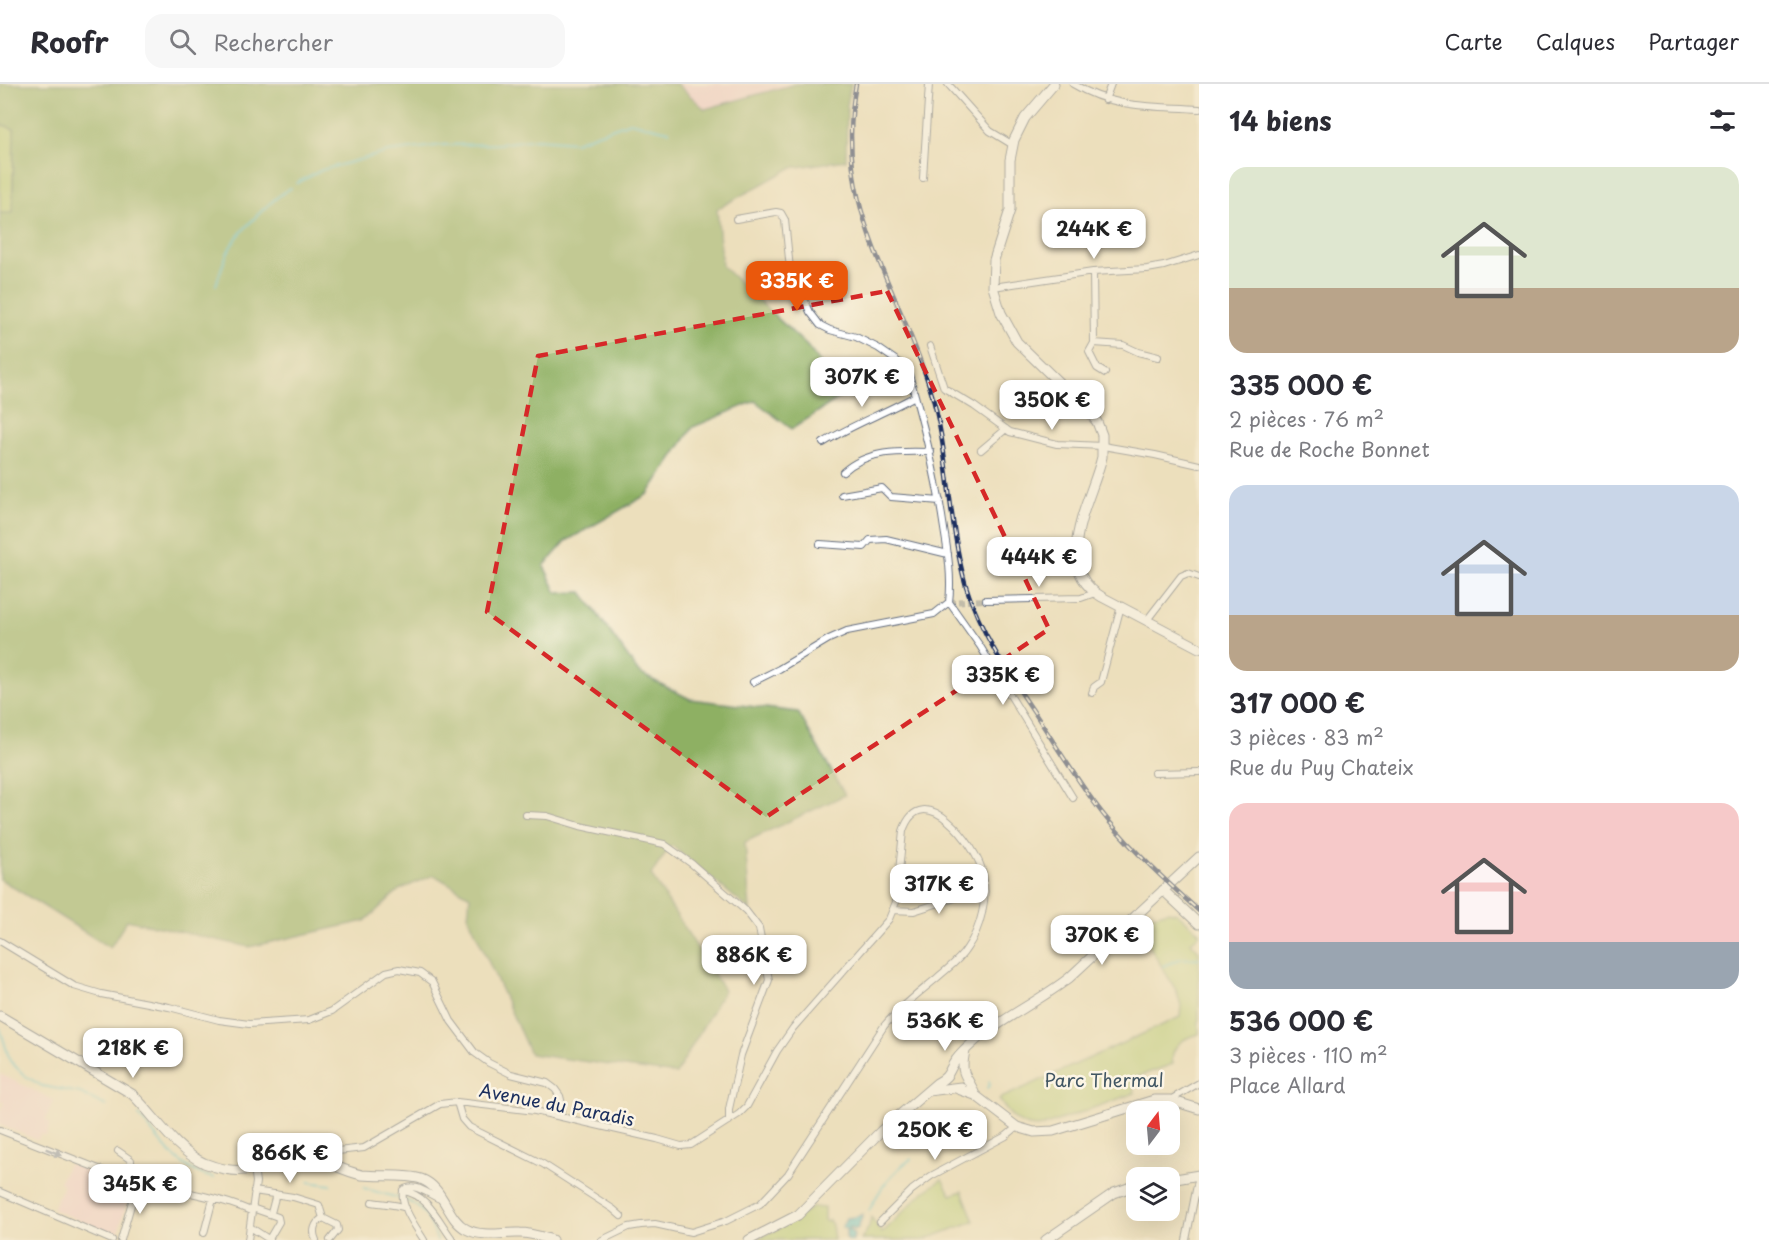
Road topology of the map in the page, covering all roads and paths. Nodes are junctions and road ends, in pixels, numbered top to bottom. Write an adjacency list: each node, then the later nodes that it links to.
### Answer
1 (929, 84): 9 (street)
2 (948, 84): 8 (street)
3 (1054, 84): 8 (main road)
4 (1073, 84): 6 (street)
5 (1111, 84): 6 (street)
6 (1105, 100): 7 (street)
7 (1199, 110)
8 (1013, 145): 13 (main road)
9 (923, 178)
10 (736, 219): 18 (street)
11 (1199, 255): 12 (street)
12 (1093, 272): 13 (street); 14 (street)
13 (993, 287): 21 (main road)
14 (1095, 343): 16 (street); 17 (street)
15 (930, 346): 19 (street)
16 (1158, 357)
17 (1105, 373)
18 (915, 396): 20 (street); 23 (street)
19 (1006, 429): 21 (street); 22 (street)
20 (823, 443)
21 (1103, 446): 24 (street); 31 (main road)
22 (981, 450)
23 (931, 452): 25 (street); 27 (street)
24 (1199, 465)
25 (843, 472)
26 (842, 495): 27 (street)
27 (940, 501): 29 (street)
28 (820, 544): 29 (street)
29 (948, 554): 33 (street)
30 (1199, 577): 35 (street)
31 (1095, 593): 32 (street); 34 (main road)
32 (986, 600)
33 (949, 602): 37 (street); 41 (street)
34 (1121, 606): 35 (main road); 38 (street)
35 (1148, 620): 36 (main road)
36 (1199, 648)
37 (753, 682)
38 (1092, 693)
39 (1199, 772): 40 (street)
40 (1154, 773)
41 (1073, 798)
42 (526, 815): 61 (street)
43 (1199, 857): 45 (main road)
44 (985, 891): 46 (street); 46 (street); 96 (street)
45 (1160, 893): 47 (main road); 50 (main road)
46 (893, 910): 61 (street, Avenue du Paradis)
47 (1199, 924)
48 (0, 940): 60 (street)
49 (0, 1016): 66 (main road)
50 (966, 1048): 51 (main road); 52 (main road)
51 (949, 1074): 52 (main road); 54 (main road); 55 (main road)
52 (964, 1076): 54 (main road); 56 (main road)
53 (1199, 1083): 57 (street)
54 (956, 1089): 55 (main road); 56 (main road)
55 (928, 1091): 97 (main road)
56 (975, 1095): 62 (main road)
57 (1170, 1100): 59 (main road); 62 (main road)
58 (457, 1102): 60 (street, Avenue du Paradis); 65 (street, Avenue du Paradis); 82 (street)
59 (1199, 1109)
60 (560, 1117): 61 (street, Avenue du Paradis)
61 (729, 1121)
62 (1017, 1127): 84 (street)
63 (0, 1130): 69 (street, one-way to 69)
64 (118, 1152): 69 (street)
65 (311, 1158): 66 (main road); 77 (main road)
66 (254, 1168): 72 (street)
67 (1199, 1175): 68 (main road); 99 (street)
68 (1180, 1178)
69 (125, 1180): 70 (street)
70 (137, 1184): 76 (street); 88 (street)
71 (1126, 1189): 98 (main road)
72 (254, 1191): 75 (street); 80 (street)
73 (0, 1192): 87 (street)
74 (403, 1193): 77 (street); 79 (street); 94 (street)
75 (276, 1194): 81 (street); 83 (street)
76 (213, 1199): 80 (street); 86 (street)
77 (444, 1200): 95 (main road)
78 (372, 1202): 79 (street)
79 (405, 1206): 93 (street)
80 (252, 1210): 81 (street); 85 (street)
81 (271, 1213): 90 (street)
82 (621, 1216)
83 (323, 1218): 91 (street); 92 (street)
84 (880, 1222)
85 (250, 1227): 89 (street); 90 (street)
86 (204, 1233)
87 (112, 1240)
88 (121, 1240)
89 (248, 1240)
90 (269, 1240)
91 (316, 1240)
92 (330, 1240)
93 (424, 1240)
94 (453, 1240)
95 (552, 1240)
96 (602, 1240)
97 (749, 1240)
98 (1046, 1240)
99 (1186, 1240)

